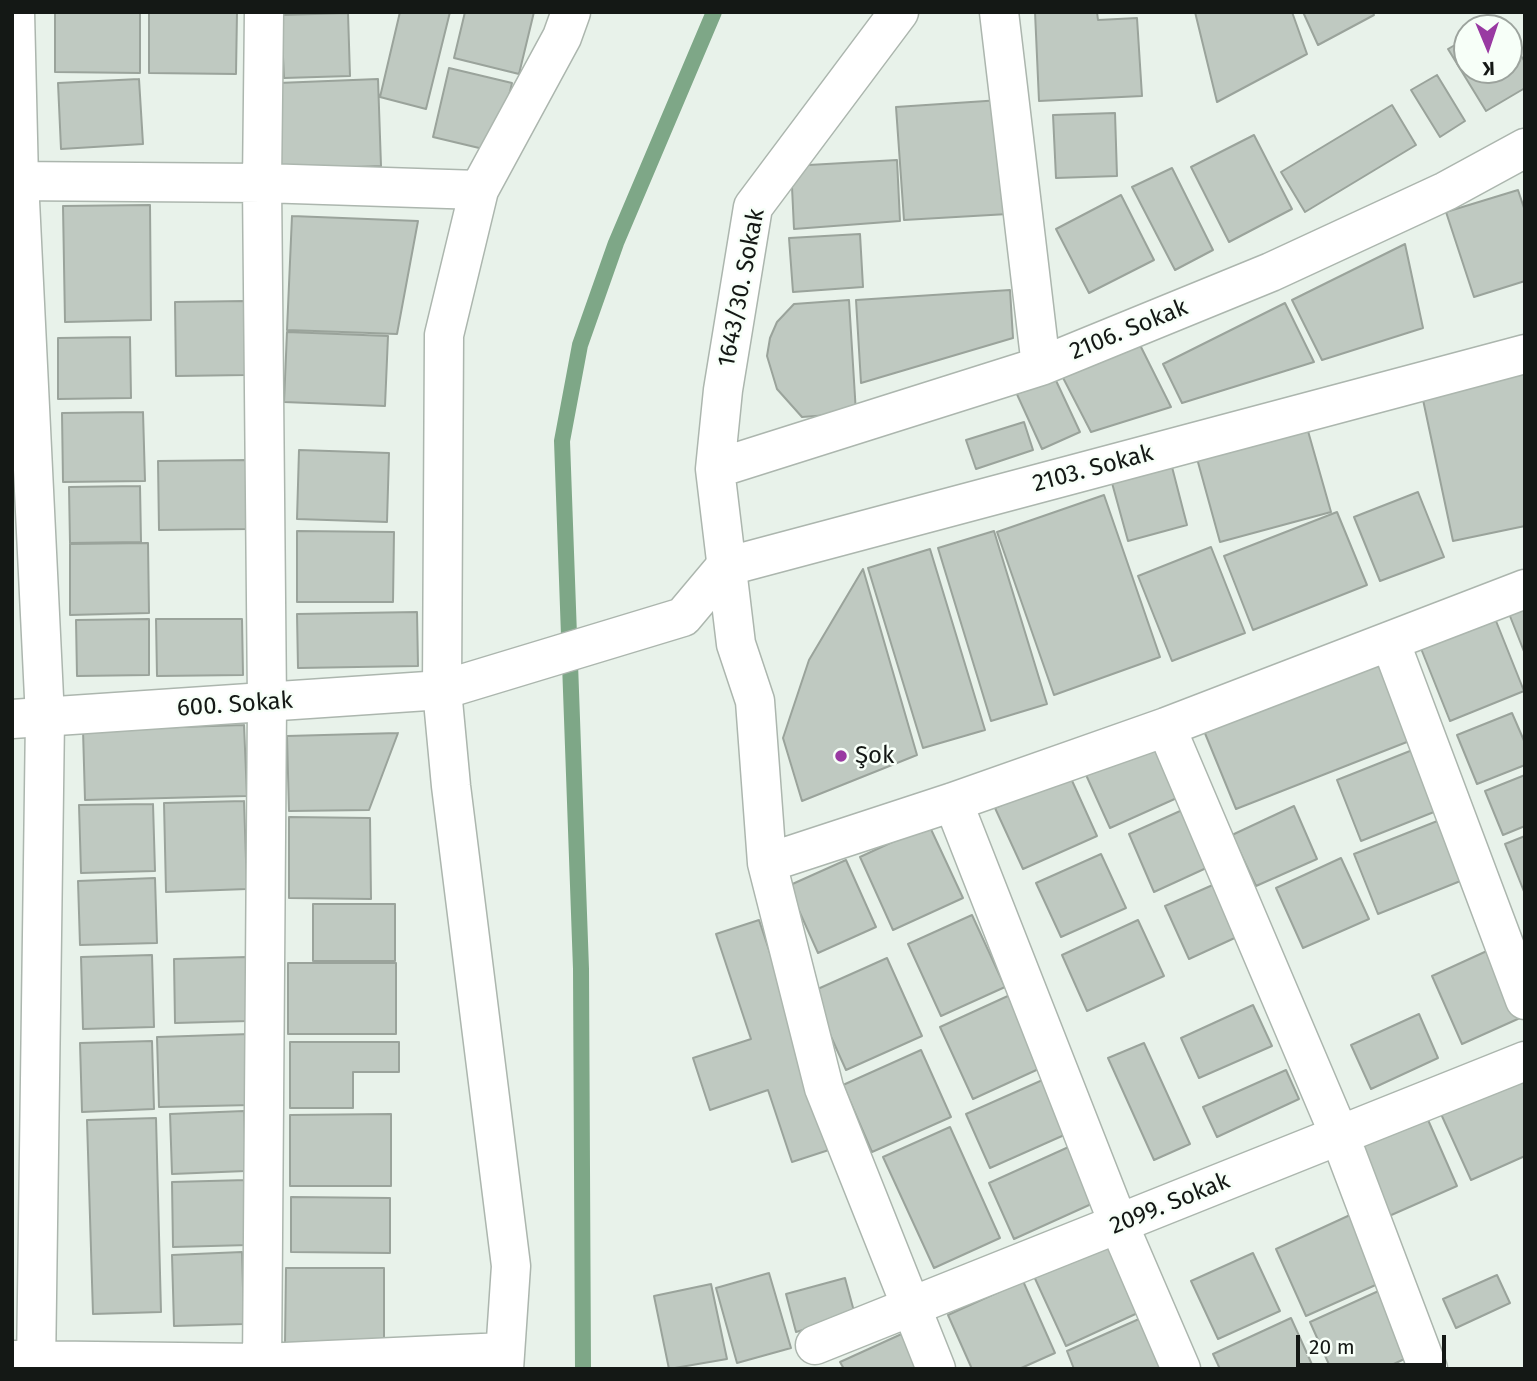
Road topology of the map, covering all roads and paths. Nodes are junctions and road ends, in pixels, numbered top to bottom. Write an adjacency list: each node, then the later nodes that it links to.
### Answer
1 (15, 12): 7 (street)
2 (264, 12): 8 (street)
3 (571, 12): 9 (street)
4 (900, 12): 12 (street, 1643/30. Sokak)
5 (999, 12): 11 (street)
6 (1525, 148): 11 (street, 2106. Sokak)
7 (15, 181): 8 (street); 18 (street)
8 (262, 183): 9 (street); 17 (street)
9 (479, 190): 16 (street)
10 (1525, 354): 13 (street, 2103. Sokak)
11 (1041, 366): 12 (street, 2106. Sokak)
12 (715, 469): 13 (street, 1643/30. Sokak)
13 (725, 568): 16 (street, 600. Sokak); 21 (street, 1643/30. Sokak)
14 (1525, 589): 15 (street)
15 (1390, 641): 19 (street); 22 (street)
16 (450, 688): 17 (street, 600. Sokak); 28 (street)
17 (267, 703): 18 (street, 600. Sokak); 30 (street)
18 (29, 719): 29 (street)
19 (1166, 727): 20 (street); 24 (street)
20 (954, 803): 21 (street); 25 (street)
21 (766, 863): 26 (street, 1643/30. Sokak)
22 (1525, 1000)
23 (1525, 1061): 24 (street, 2099. Sokak)
24 (1339, 1134): 25 (street, 2099. Sokak); 33 (street)
25 (1119, 1225): 26 (street, 2099. Sokak); 32 (street)
26 (911, 1308): 27 (street, 2099. Sokak); 31 (street, 1643/30. Sokak)
27 (815, 1345)
28 (504, 1360): 30 (street)
29 (28, 1363): 30 (street)
30 (262, 1366)
31 (936, 1369)
32 (1181, 1369)
33 (1428, 1369)

